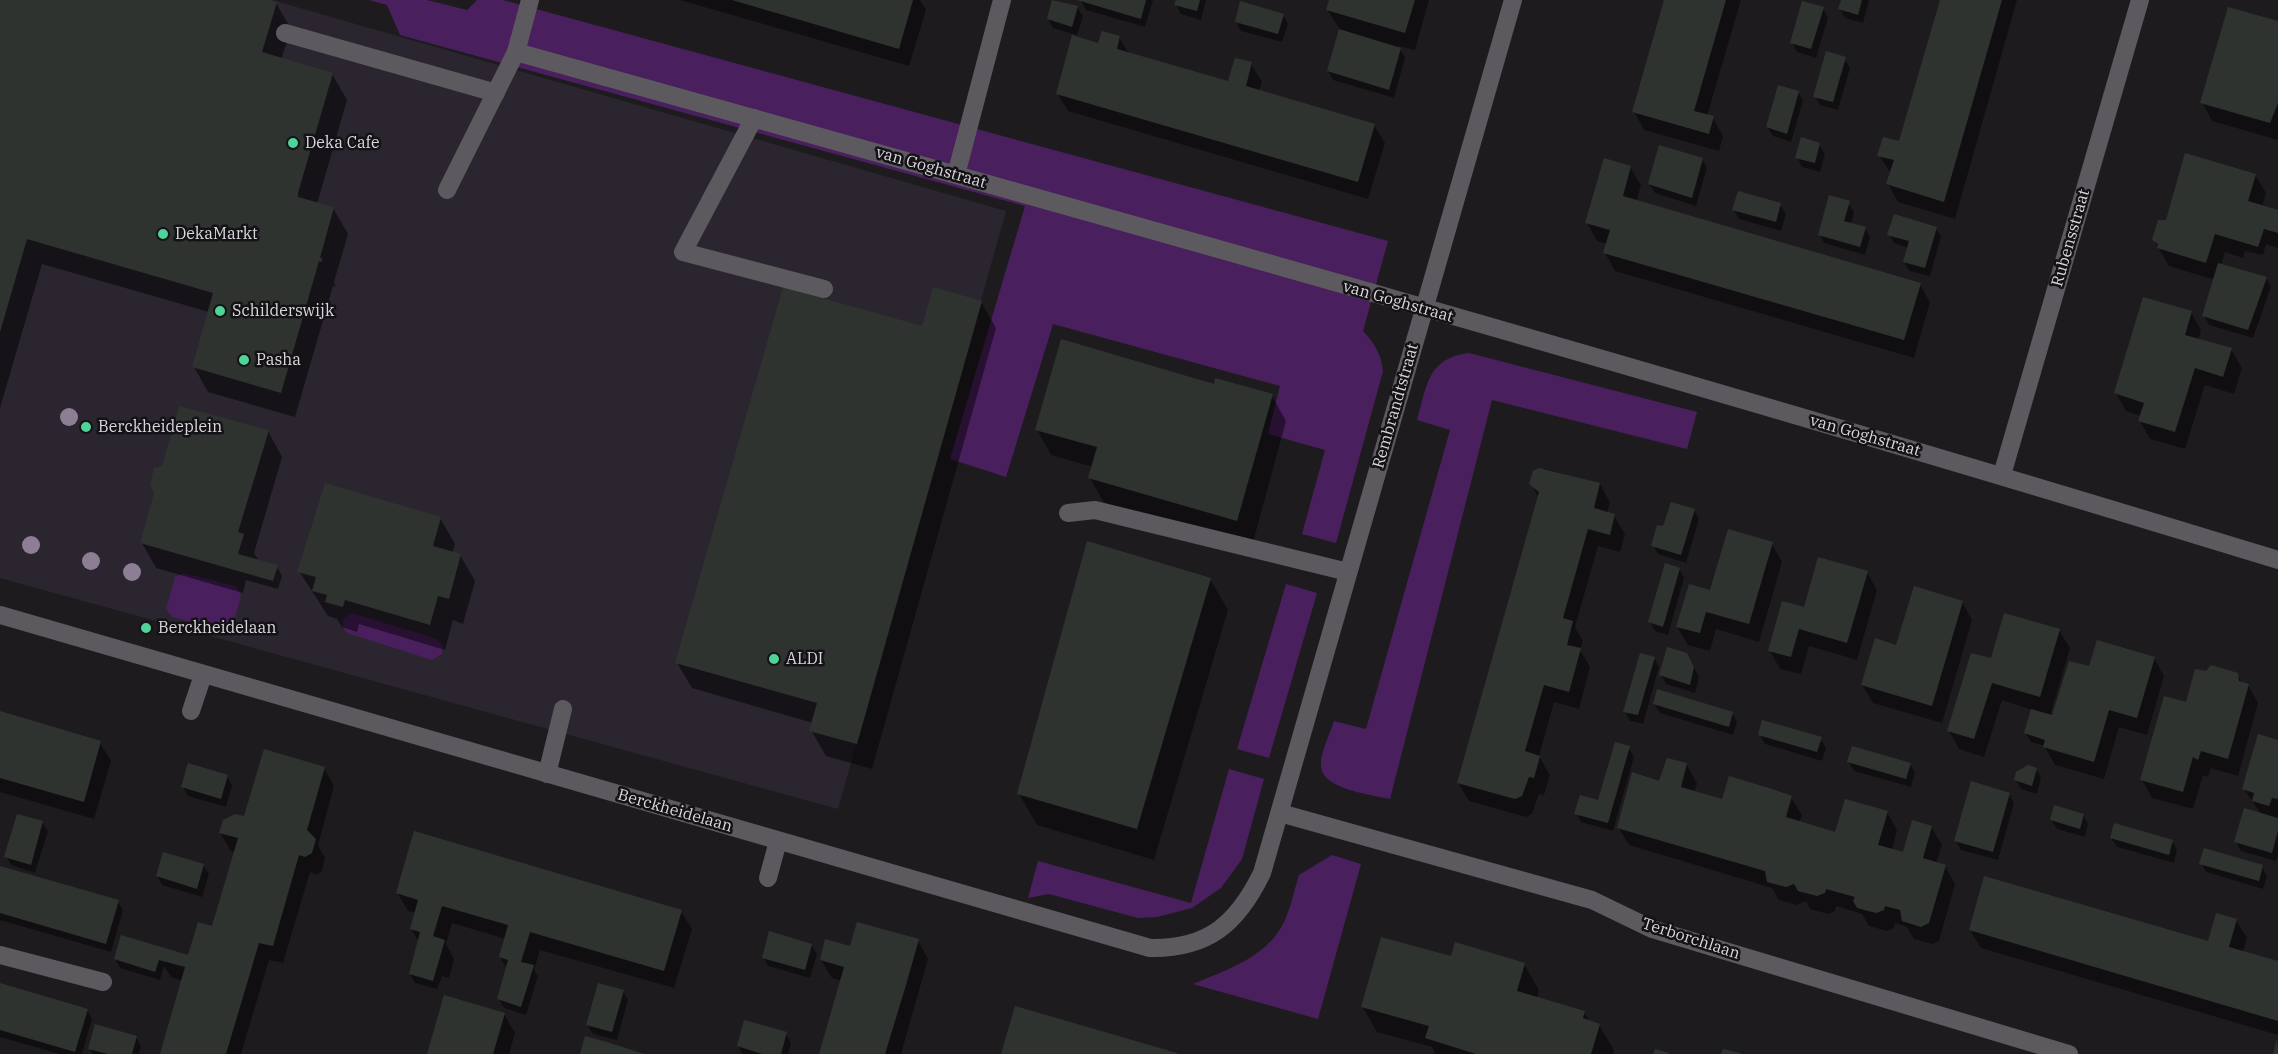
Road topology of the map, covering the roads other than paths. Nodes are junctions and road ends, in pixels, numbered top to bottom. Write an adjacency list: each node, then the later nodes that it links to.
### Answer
1 (530, 0): 6 (street)
2 (1002, 0): 9 (street)
3 (1513, 0): 12 (street, Rembrandtstraat)
4 (2140, 0): 13 (street, Rubensstraat)
5 (285, 33): 7 (street)
6 (516, 52): 7 (street); 8 (street, van Goghstraat)
7 (496, 93): 10 (street)
8 (754, 118): 9 (street, van Goghstraat); 11 (street)
9 (956, 175): 12 (street, van Goghstraat)
10 (447, 190)
11 (824, 289)
12 (1424, 309): 13 (street, van Goghstraat); 16 (street, Rembrandtstraat)
13 (2002, 475): 15 (street, van Goghstraat)
14 (1068, 513): 16 (street)
15 (2278, 560)
16 (1348, 572): 22 (street, Rembrandtstraat)
17 (0, 615): 18 (street, Berckheidelaan)
18 (203, 675): 20 (street); 21 (street, Berckheidelaan)
19 (563, 709): 21 (street)
20 (191, 711)
21 (547, 774): 23 (street, Berckheidelaan)
22 (1280, 813): 23 (street, Berckheidelaan); 27 (street, Terborchlaan)
23 (778, 841): 24 (street)
24 (768, 878)
25 (0, 955): 26 (street)
26 (103, 982)
27 (2069, 1054)

